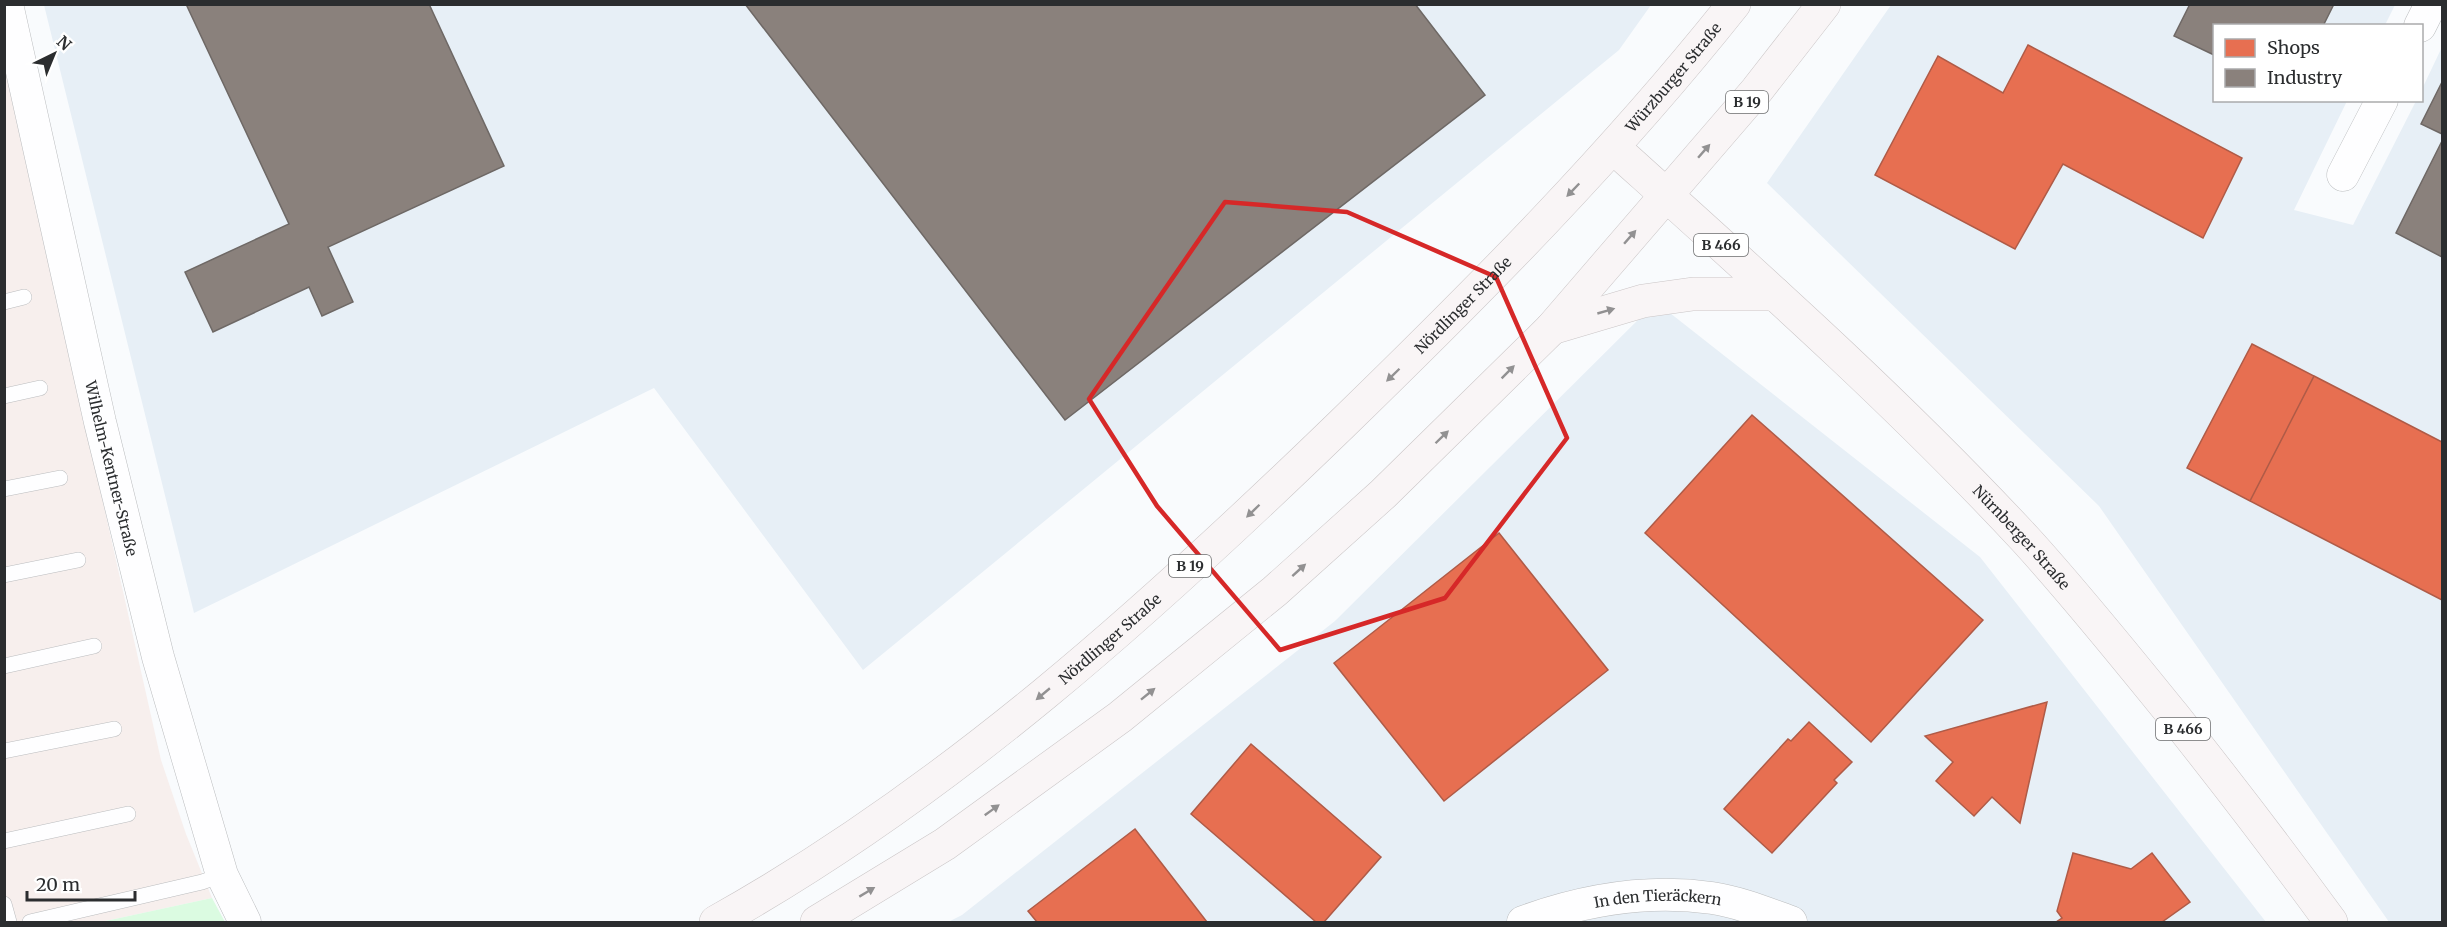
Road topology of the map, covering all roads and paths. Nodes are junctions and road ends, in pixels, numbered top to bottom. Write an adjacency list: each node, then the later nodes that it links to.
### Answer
1 (7, 4): 6 (street, Wilhelm-Kentner-Straße)
2 (1734, 4): 8 (main road, Würzburger Straße / B 19)
3 (1824, 4): 10 (main road, B 19, one-way to 3)
4 (2431, 4): 5 (street)
5 (2421, 24)
6 (11, 52): 27 (street, Wilhelm-Kentner-Straße)
7 (2381, 102): 9 (street)
8 (1614, 148): 10 (main road, B 466); 32 (main road, Nördlinger Straße / B 19, one-way to 32)
9 (2343, 175)
10 (1666, 196): 11 (main road, Nürnberger Straße / B 466); 14 (main road, B 19, one-way to 10)
11 (1775, 294): 14 (main road, B 19, one-way to 11); 36 (main road, Nürnberger Straße / B 466)
12 (24, 297): 13 (lane)
13 (4, 302)
14 (1551, 329): 33 (main road, B 19, one-way to 14)
15 (40, 388): 16 (lane)
16 (4, 396)
17 (60, 478): 18 (lane)
18 (4, 489)
19 (78, 560): 20 (lane)
20 (4, 575)
21 (94, 646): 22 (lane)
22 (4, 666)
23 (114, 729): 24 (lane)
24 (4, 751)
25 (128, 814): 26 (lane)
26 (4, 841)
27 (222, 875): 30 (lane); 31 (street, Wilhelm-Kentner-Straße)
28 (4, 904): 29 (lane)
29 (9, 922)
30 (30, 922)
31 (244, 922)
32 (716, 922)
33 (817, 922)
34 (1523, 922): 35 (street, In den Tieräckern)
35 (1791, 922)
36 (2331, 922)

